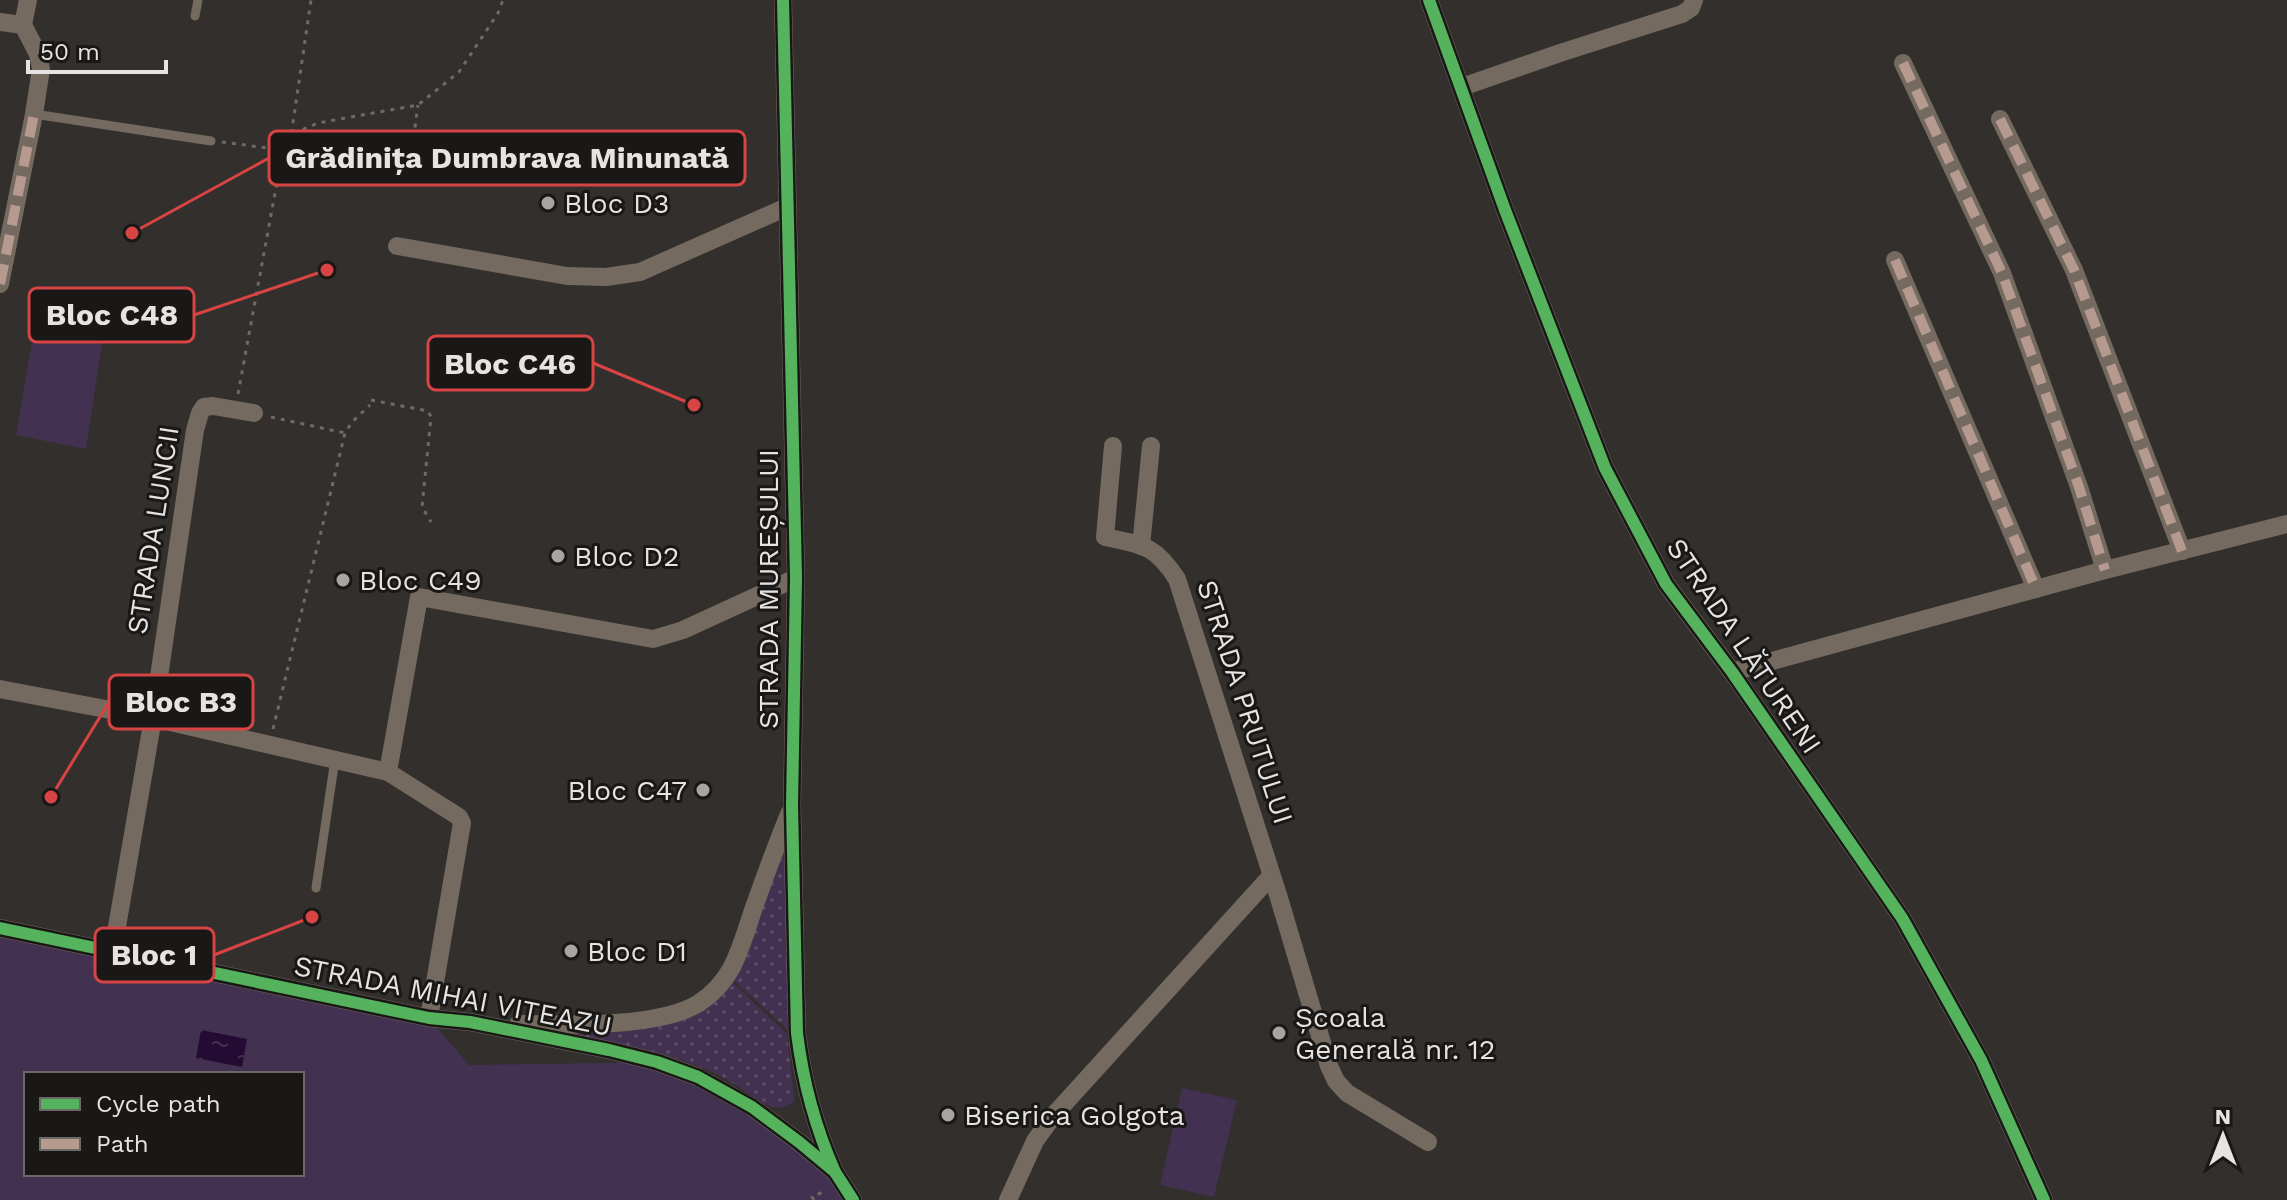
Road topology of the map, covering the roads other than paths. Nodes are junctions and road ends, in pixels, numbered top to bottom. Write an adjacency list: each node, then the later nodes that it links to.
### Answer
1 (28, 0): 8 (street)
2 (198, 0): 6 (lane)
3 (783, 0): 14 (street, STRADA MUREȘULUI)
4 (1429, 0): 10 (street, STRADA LĂTURENI)
5 (1694, 0): 10 (street)
6 (195, 16)
7 (0, 22): 8 (street)
8 (23, 25): 11 (street)
9 (1903, 63): 24 (street)
10 (1462, 87): 27 (street, STRADA LĂTURENI)
11 (34, 114): 13 (lane); 17 (street)
12 (2000, 119): 23 (street)
13 (211, 141)
14 (787, 207): 15 (street); 25 (street, STRADA MUREȘULUI)
15 (397, 246)
16 (1895, 260): 26 (street)
17 (0, 284)
18 (254, 413): 29 (street, STRADA LUNCII)
19 (1113, 446): 22 (street, STRADA PRUTULUI)
20 (1151, 446): 22 (street)
21 (2287, 524): 23 (street, STRADA LĂTURENI)
22 (1141, 546): 33 (street, STRADA PRUTULUI)
23 (2182, 551): 24 (street, STRADA LĂTURENI)
24 (2105, 570): 26 (street, STRADA LĂTURENI)
25 (796, 578): 31 (street); 32 (street, STRADA MUREȘULUI)
26 (2036, 589): 27 (street, STRADA LĂTURENI)
27 (1732, 672): 43 (street, STRADA LĂTURENI)
28 (0, 689): 29 (street)
29 (153, 718): 30 (street); 36 (street, STRADA LUNCII)
30 (335, 759): 31 (street); 34 (lane)
31 (388, 772): 37 (street)
32 (792, 806): 38 (street, STRADA MUREȘULUI); 40 (street, STRADA MUREȘULUI)
33 (1271, 876): 39 (street, STRADA PRUTULUI); 42 (street)
34 (316, 888)
35 (0, 928): 36 (street, STRADA MIHAI VITEAZU)
36 (113, 950): 37 (street, STRADA MIHAI VITEAZU)
37 (429, 1018): 38 (street, STRADA MIHAI VITEAZU)
38 (470, 1022): 40 (street, STRADA MIHAI VITEAZU)
39 (1428, 1142)
40 (835, 1172): 41 (street, STRADA MIHAI VITEAZU)
41 (853, 1200)
42 (1008, 1200)
43 (2044, 1200)

